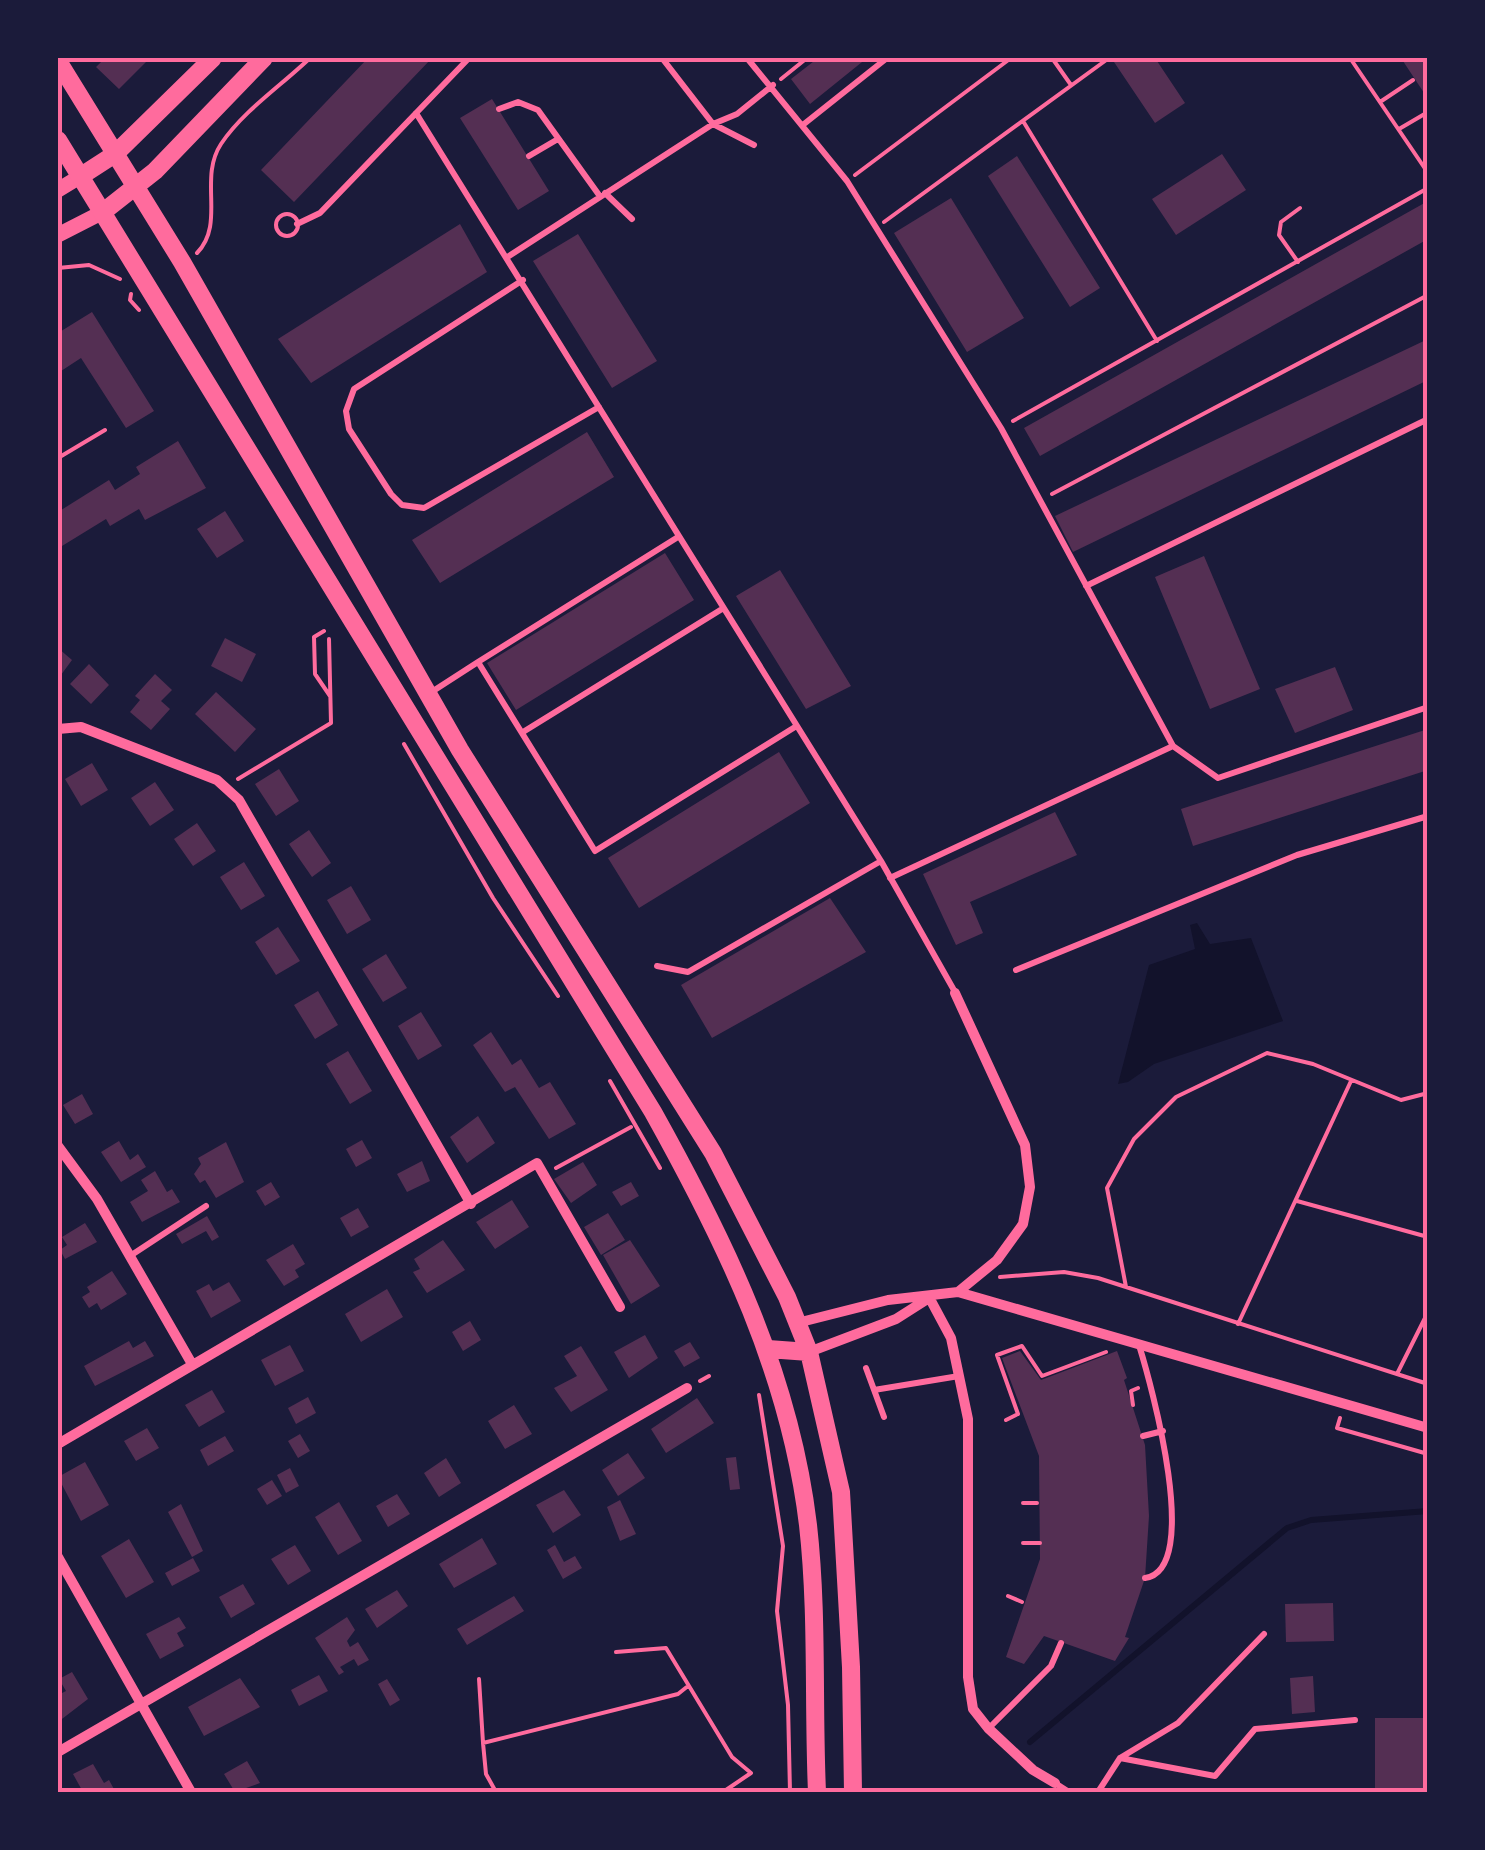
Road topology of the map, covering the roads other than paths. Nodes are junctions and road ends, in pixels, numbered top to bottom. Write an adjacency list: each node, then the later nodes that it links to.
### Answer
1 (213, 58): 16 (main road)
2 (264, 58): 19 (main road)
3 (469, 58): 10 (lane)
4 (662, 58): 11 (lane)
5 (748, 58): 8 (lane)
6 (887, 58): 12 (lane)
7 (58, 61): 16 (main road)
8 (773, 85): 11 (lane); 12 (lane)
9 (498, 109): 13 (lane)
10 (416, 112): 24 (lane); 26 (lane)
11 (714, 124): 15 (lane); 21 (lane)
12 (804, 124): 31 (lane)
13 (559, 139): 17 (lane); 21 (lane)
14 (58, 140): 18 (main road)
15 (754, 145)
16 (114, 154): 18 (main road); 19 (main road)
17 (529, 156)
18 (80, 176): 20 (street); 22 (main road)
19 (137, 188): 22 (main road); 34 (main road)
20 (58, 190)
21 (602, 194): 23 (lane); 26 (lane)
22 (103, 212): 25 (street); 55 (main road)
23 (632, 218)
24 (297, 224)
25 (58, 234)
26 (509, 256): 27 (lane)
27 (524, 280): 28 (lane); 28 (lane)
28 (599, 406): 30 (lane)
29 (1428, 419): 31 (lane)
30 (678, 537): 32 (lane); 33 (lane)
31 (1086, 586): 39 (lane)
32 (722, 609): 36 (lane); 38 (lane)
33 (478, 662): 34 (lane); 38 (lane)
34 (430, 693): 53 (main road)
35 (1428, 707): 39 (lane)
36 (795, 727): 38 (lane); 41 (lane)
37 (58, 729): 47 (street)
38 (522, 732)
39 (1173, 746): 42 (lane)
40 (1428, 816): 44 (lane)
41 (882, 861): 42 (lane); 43 (lane)
42 (890, 878): 45 (lane)
43 (657, 966)
44 (1016, 970)
45 (955, 993): 50 (street)
46 (58, 1146): 49 (street)
47 (471, 1204): 52 (street); 57 (street)
48 (206, 1206): 49 (lane)
49 (130, 1256): 57 (street)
50 (958, 1292): 51 (street); 54 (street)
51 (930, 1297): 53 (street); 56 (street); 59 (street)
52 (620, 1307)
53 (797, 1322): 55 (main road); 56 (main road)
54 (1139, 1343): 63 (street); 64 (lane)
55 (768, 1349): 56 (main road); 78 (main road)
56 (808, 1352): 79 (main road)
57 (192, 1364): 66 (street)
58 (866, 1368): 61 (lane)
59 (959, 1376): 61 (lane); 73 (street)
60 (687, 1388): 71 (street)
61 (874, 1390): 62 (lane)
62 (884, 1418)
63 (1428, 1428)
64 (1162, 1431): 65 (lane); 68 (lane)
65 (1143, 1436)
66 (58, 1444)
67 (58, 1557): 71 (street)
68 (1144, 1578)
69 (1264, 1634): 75 (lane)
70 (1061, 1642): 73 (lane)
71 (142, 1704): 74 (street); 77 (street)
72 (1354, 1720): 75 (lane)
73 (988, 1728): 76 (street)
74 (58, 1752)
75 (1120, 1758): 81 (lane)
76 (1055, 1783): 80 (lane)
77 (192, 1792)
78 (817, 1792)
79 (853, 1792)
80 (1069, 1792)
81 (1098, 1792)

